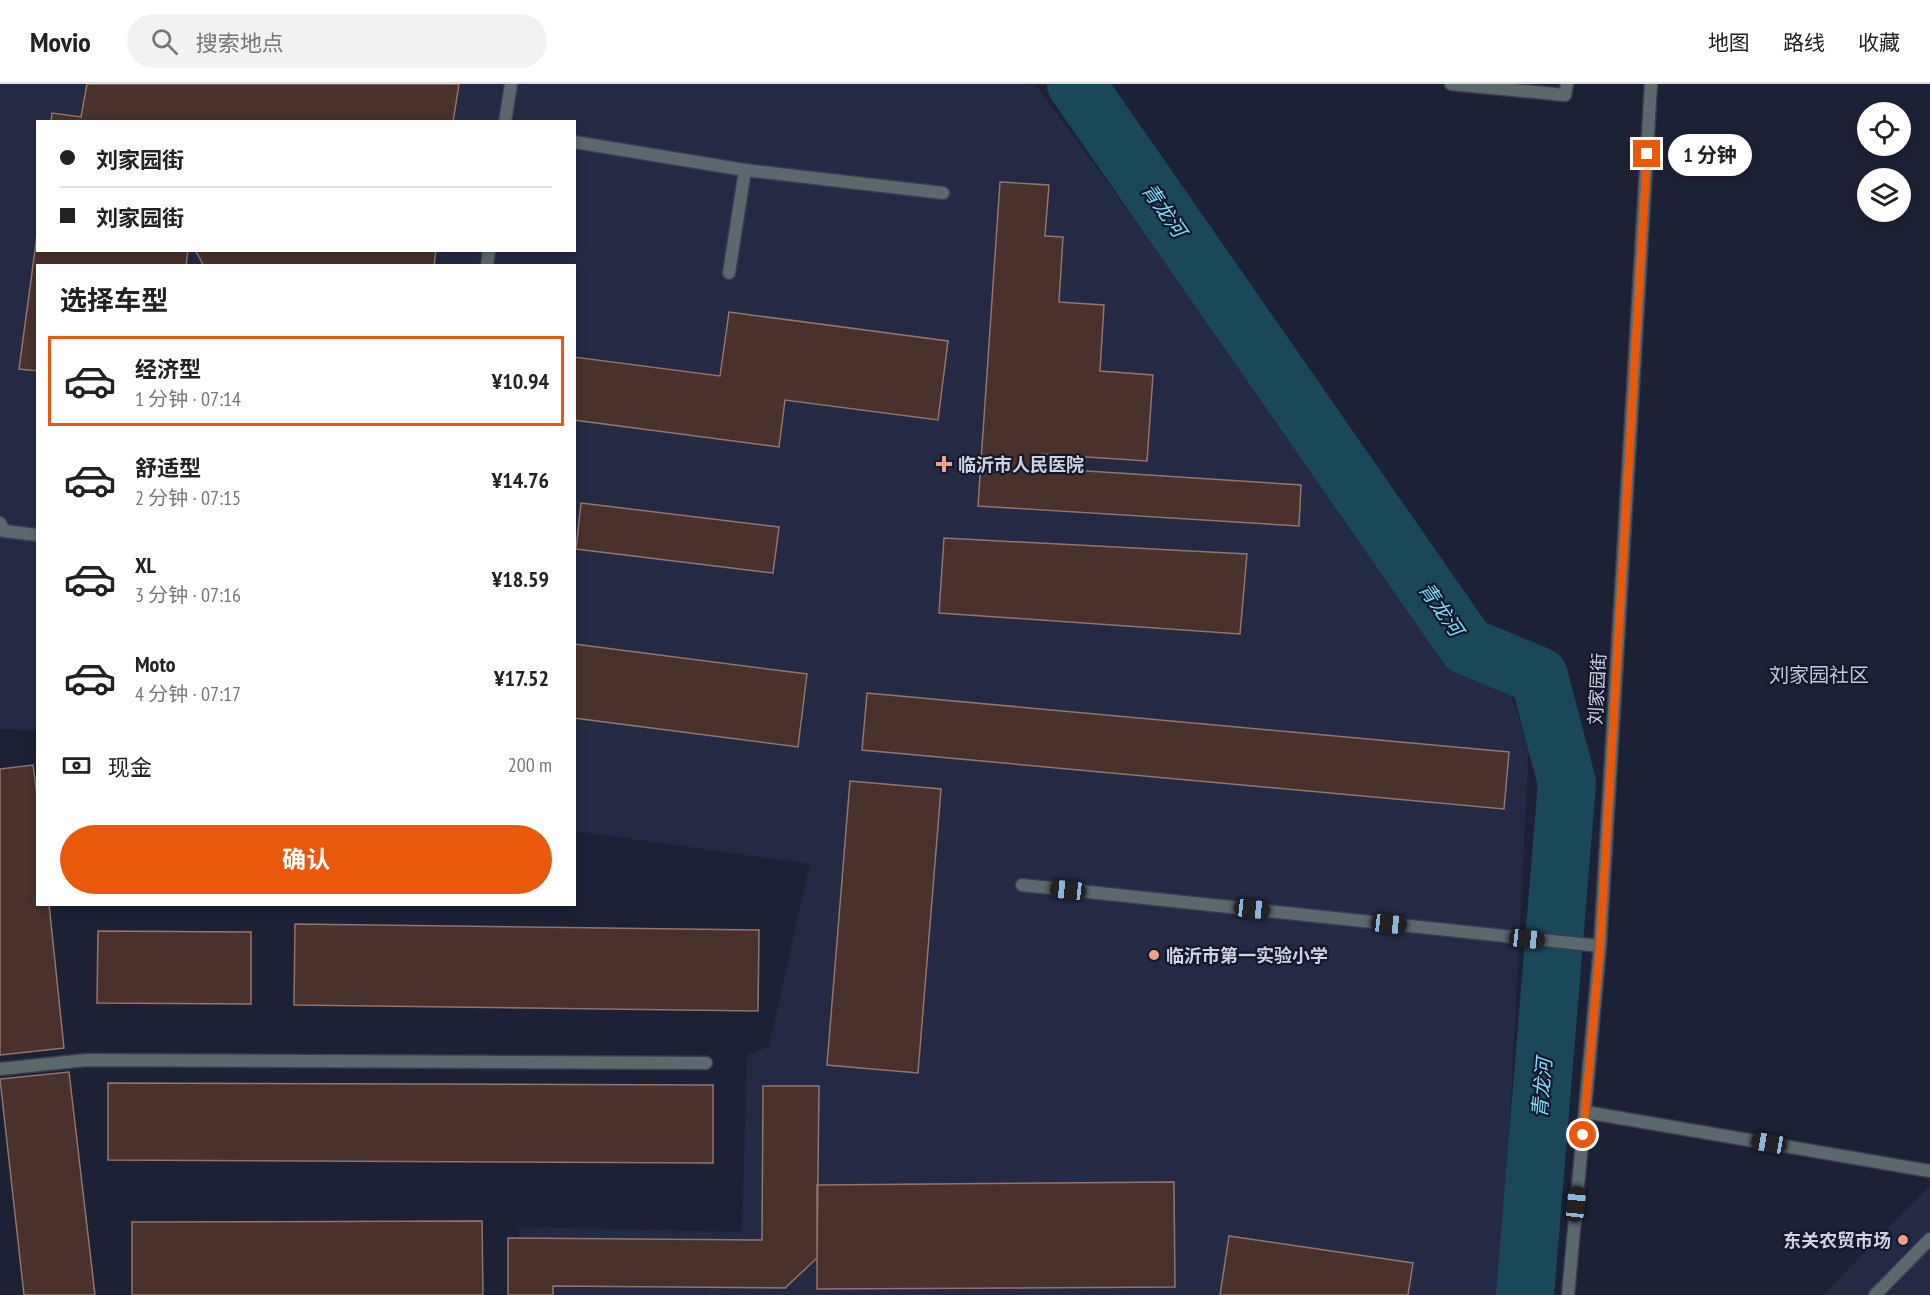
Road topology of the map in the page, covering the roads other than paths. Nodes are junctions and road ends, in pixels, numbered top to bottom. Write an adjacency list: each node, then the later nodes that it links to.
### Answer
1 (511, 84): 5 (street)
2 (1451, 84): 3 (street)
3 (1567, 84)
4 (1652, 84): 13 (street, 刘家园街)
5 (506, 120)
6 (576, 142): 7 (street)
7 (745, 170): 8 (street); 9 (street)
8 (943, 193)
9 (729, 273)
10 (0, 523): 11 (street)
11 (36, 535)
12 (1022, 885): 13 (street)
13 (1600, 946): 16 (street, 刘家园街)
14 (706, 1063): 15 (street)
15 (0, 1069)
16 (1585, 1112): 17 (street); 19 (street, 刘家园街)
17 (1930, 1171)
18 (1930, 1239): 20 (street)
19 (1568, 1295)
20 (1875, 1295)

